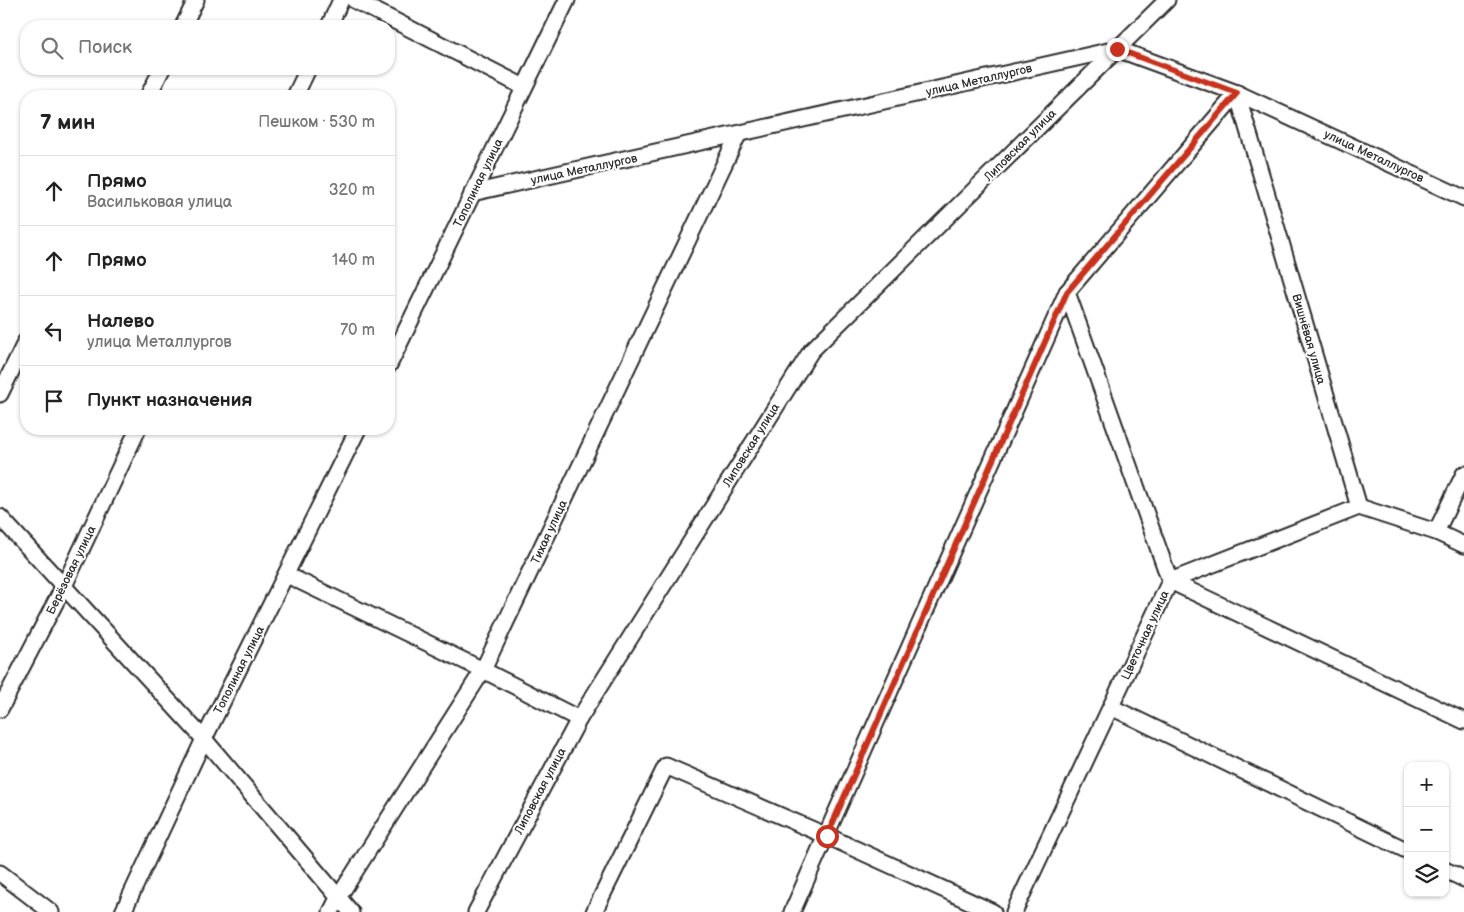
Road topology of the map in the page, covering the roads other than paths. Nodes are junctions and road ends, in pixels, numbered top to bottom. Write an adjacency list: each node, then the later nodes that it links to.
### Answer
1 (196, 0): 6 (street)
2 (341, 0): 7 (street)
3 (354, 0): 8 (street)
4 (567, 0): 13 (street, Тополиная улица)
5 (1167, 0): 10 (street, Липовская улица)
6 (186, 20)
7 (332, 20)
8 (393, 20)
9 (395, 21): 13 (street)
10 (1117, 49): 16 (street, улица Металлургов); 17 (street, улица Металлургов); 37 (street, Липовская улица)
11 (159, 75): 14 (street)
12 (305, 75): 15 (street)
13 (524, 87): 18 (street, Тополиная улица)
14 (151, 90)
15 (299, 90)
16 (1237, 93): 19 (street, улица Металлургов); 20 (street); 27 (street, Вишнёвая улица)
17 (738, 135): 18 (street, улица Металлургов); 34 (street, Тихая улица)
18 (472, 194): 22 (street, Тополиная улица)
19 (1464, 198)
20 (1067, 292): 32 (street, Цветочная улица); 40 (street)
21 (20, 353): 23 (street)
22 (395, 353)
23 (0, 394)
24 (135, 435): 33 (street, Берёзовая улица)
25 (355, 435): 31 (street, Тополиная улица)
26 (1464, 474): 29 (street)
27 (1359, 507): 29 (street); 32 (street)
28 (0, 517): 33 (street)
29 (1436, 532): 30 (street)
30 (1464, 545)
31 (287, 575): 34 (street); 39 (street, Тополиная улица)
32 (1170, 581): 35 (street, Цветочная улица); 38 (street)
33 (64, 584): 36 (street, Берёзовая улица); 39 (street)
34 (483, 670): 37 (street); 45 (street, Тихая улица)
35 (1111, 707): 41 (street); 53 (street, Цветочная улица)
36 (0, 710)
37 (579, 719): 49 (street, Липовская улица)
38 (1464, 721)
39 (204, 738): 45 (street); 47 (street, Тополиная улица)
40 (827, 836): 50 (street); 51 (street); 52 (street)
41 (1404, 849)
42 (1449, 872): 44 (street)
43 (0, 873): 46 (street)
44 (1464, 879)
45 (334, 905): 48 (street)
46 (51, 912)
47 (122, 912)
48 (351, 912)
49 (476, 912)
50 (594, 912)
51 (792, 912)
52 (993, 912)
53 (1014, 912)

